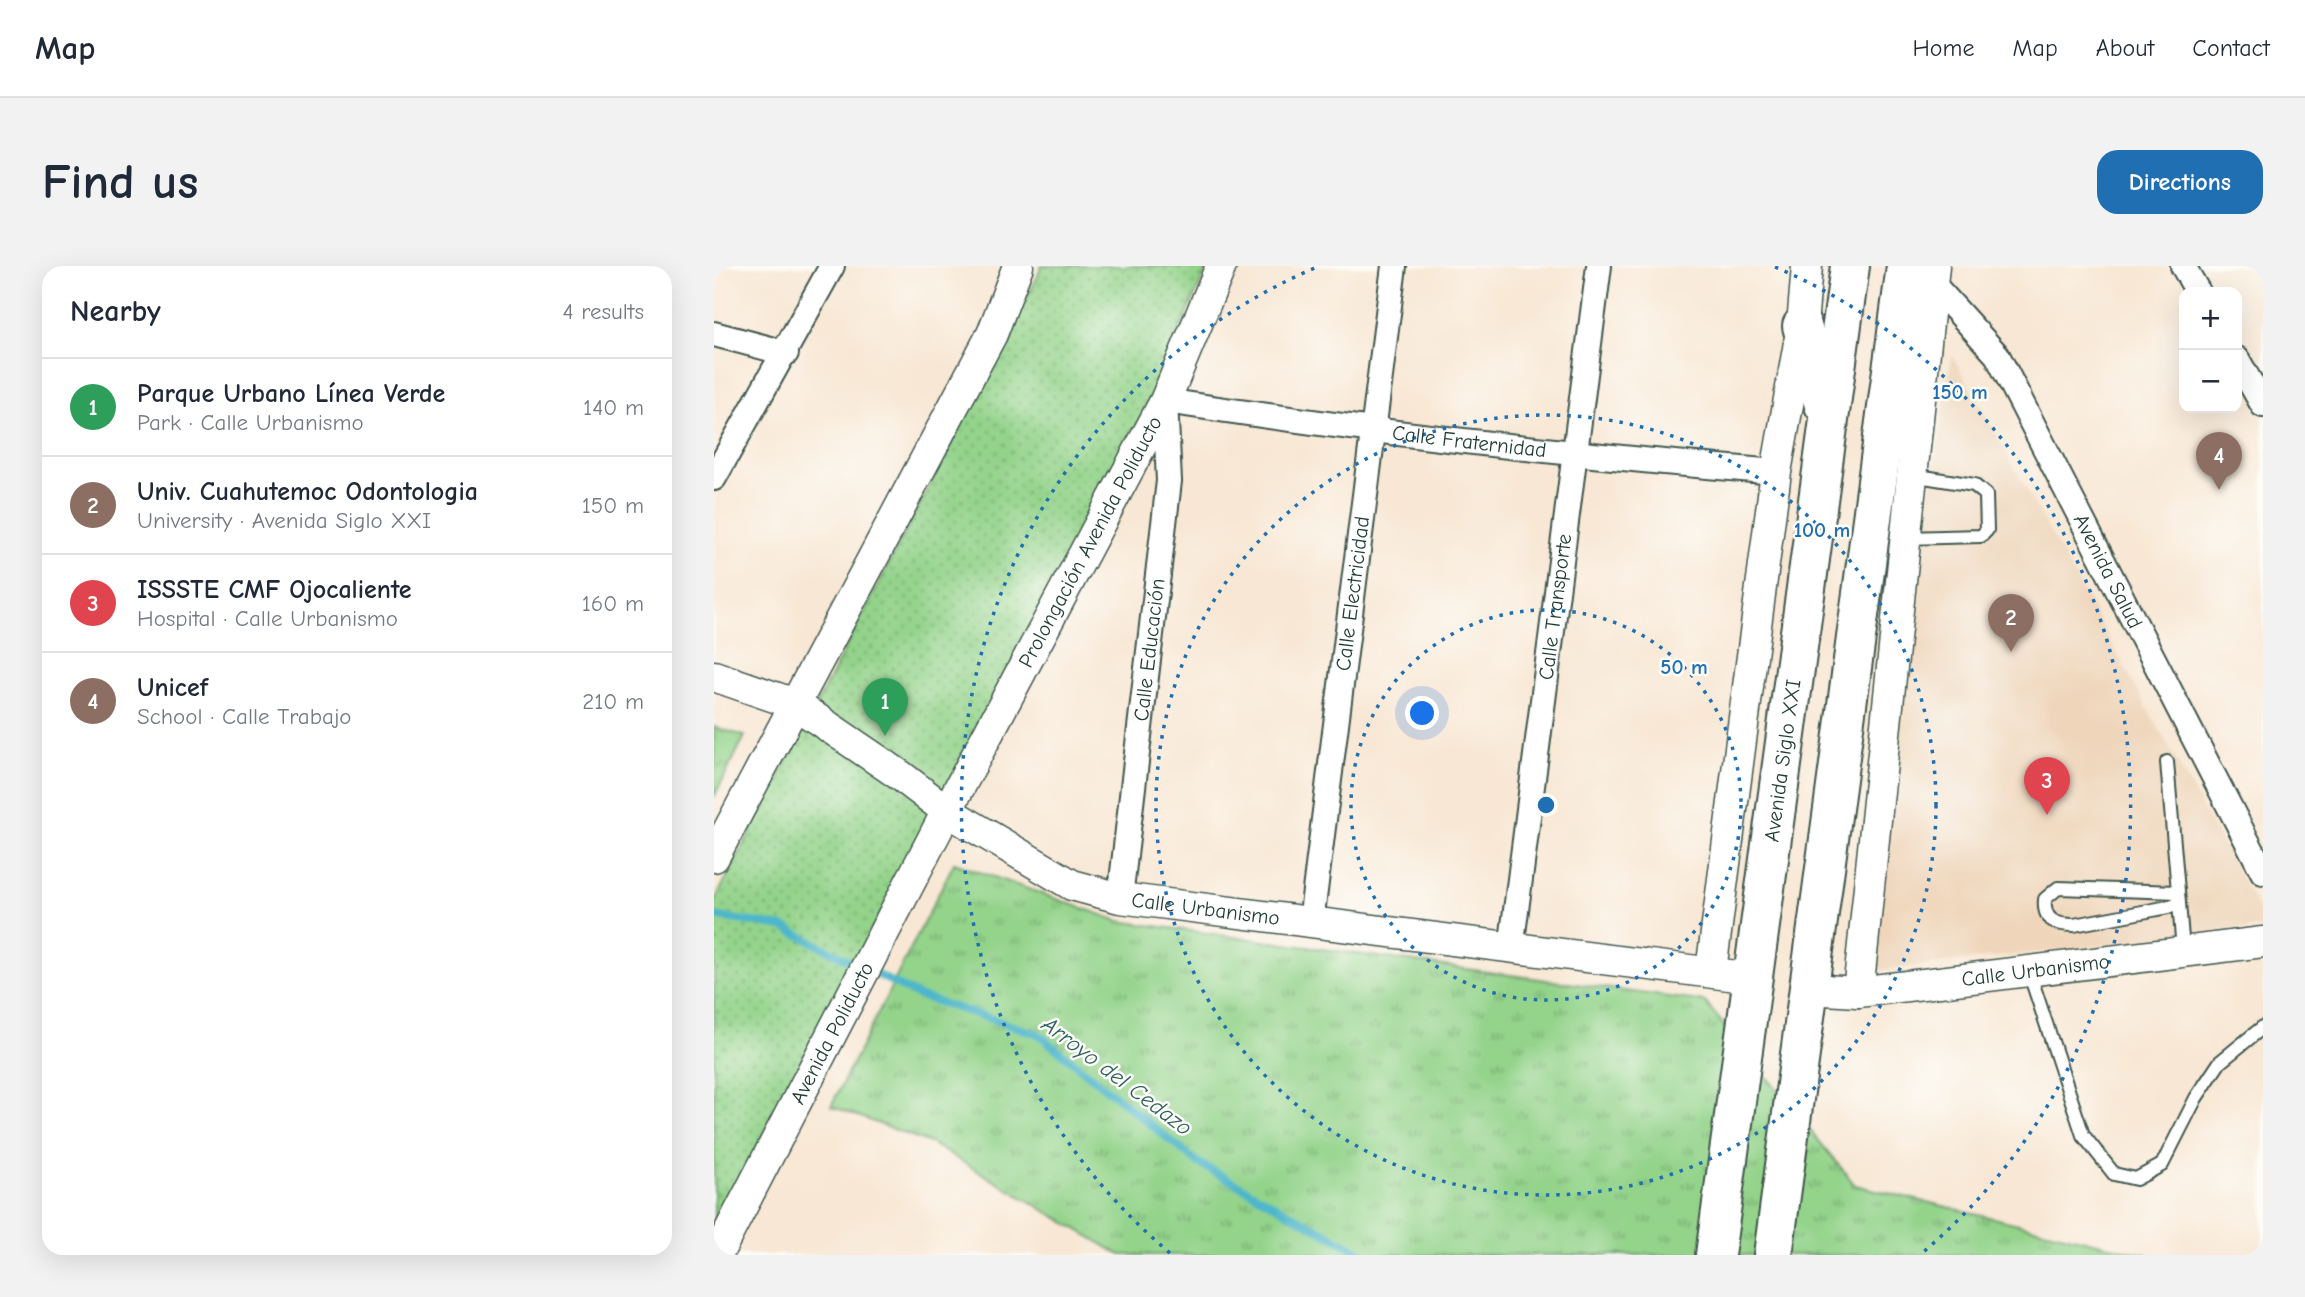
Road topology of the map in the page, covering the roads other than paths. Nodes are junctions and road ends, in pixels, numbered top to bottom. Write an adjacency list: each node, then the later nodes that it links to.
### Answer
1 (832, 266): 13 (street)
2 (1018, 266): 25 (street)
3 (1221, 266): 15 (street, Prolongación Avenida Poliducto)
4 (1394, 266): 18 (street, Calle Electricidad)
5 (1599, 266): 19 (street, Calle Transporte)
6 (1807, 266): 11 (street, Avenida Siglo XXI)
7 (1850, 266): 17 (highway, Avenida Siglo XXI)
8 (2183, 266): 10 (street)
9 (1924, 272): 21 (street); 29 (street, Avenida Salud); 39 (highway)
10 (2195, 287)
11 (1802, 326): 17 (highway); 20 (street, Avenida Siglo XXI)
12 (714, 334): 13 (street)
13 (786, 353): 22 (street)
14 (2242, 368): 16 (street)
15 (1165, 401): 18 (street, Calle Fraternidad); 27 (street, Prolongación Avenida Poliducto); 30 (street, Calle Educación)
16 (2263, 405)
17 (1827, 418): 38 (highway, Avenida Siglo XXI)
18 (1372, 432): 19 (street, Calle Fraternidad); 32 (street, Calle Electricidad)
19 (1575, 455): 20 (street, Calle Fraternidad); 34 (street, Calle Transporte)
20 (1776, 472): 37 (street, Avenida Siglo XXI)
21 (1912, 475): 23 (street); 23 (lane)
22 (714, 478)
23 (1906, 538): 40 (street)
24 (714, 676): 25 (street, Calle Urbanismo)
25 (794, 704): 27 (street, Calle Urbanismo); 28 (street)
26 (2166, 762): 31 (lane)
27 (947, 811): 30 (street, Calle Urbanismo); 42 (street, Avenida Poliducto)
28 (714, 857)
29 (2263, 872)
30 (1120, 898): 32 (street, Calle Urbanismo)
31 (2178, 899): 31 (lane); 35 (lane)
32 (1311, 922): 34 (street, Calle Urbanismo)
33 (2263, 942): 35 (street, Calle Urbanismo)
34 (1511, 950): 37 (street, Calle Urbanismo)
35 (2183, 950): 36 (street, Calle Urbanismo)
36 (2029, 970): 40 (street, Calle Urbanismo); 41 (lane)
37 (1711, 971): 38 (street, Calle Urbanismo)
38 (1753, 978): 43 (highway, Avenida Siglo XXI)
39 (1808, 989): 40 (street, Calle Urbanismo); 44 (highway)
40 (1858, 992)
41 (2263, 1027)
42 (717, 1255)
43 (1714, 1255)
44 (1773, 1255)

